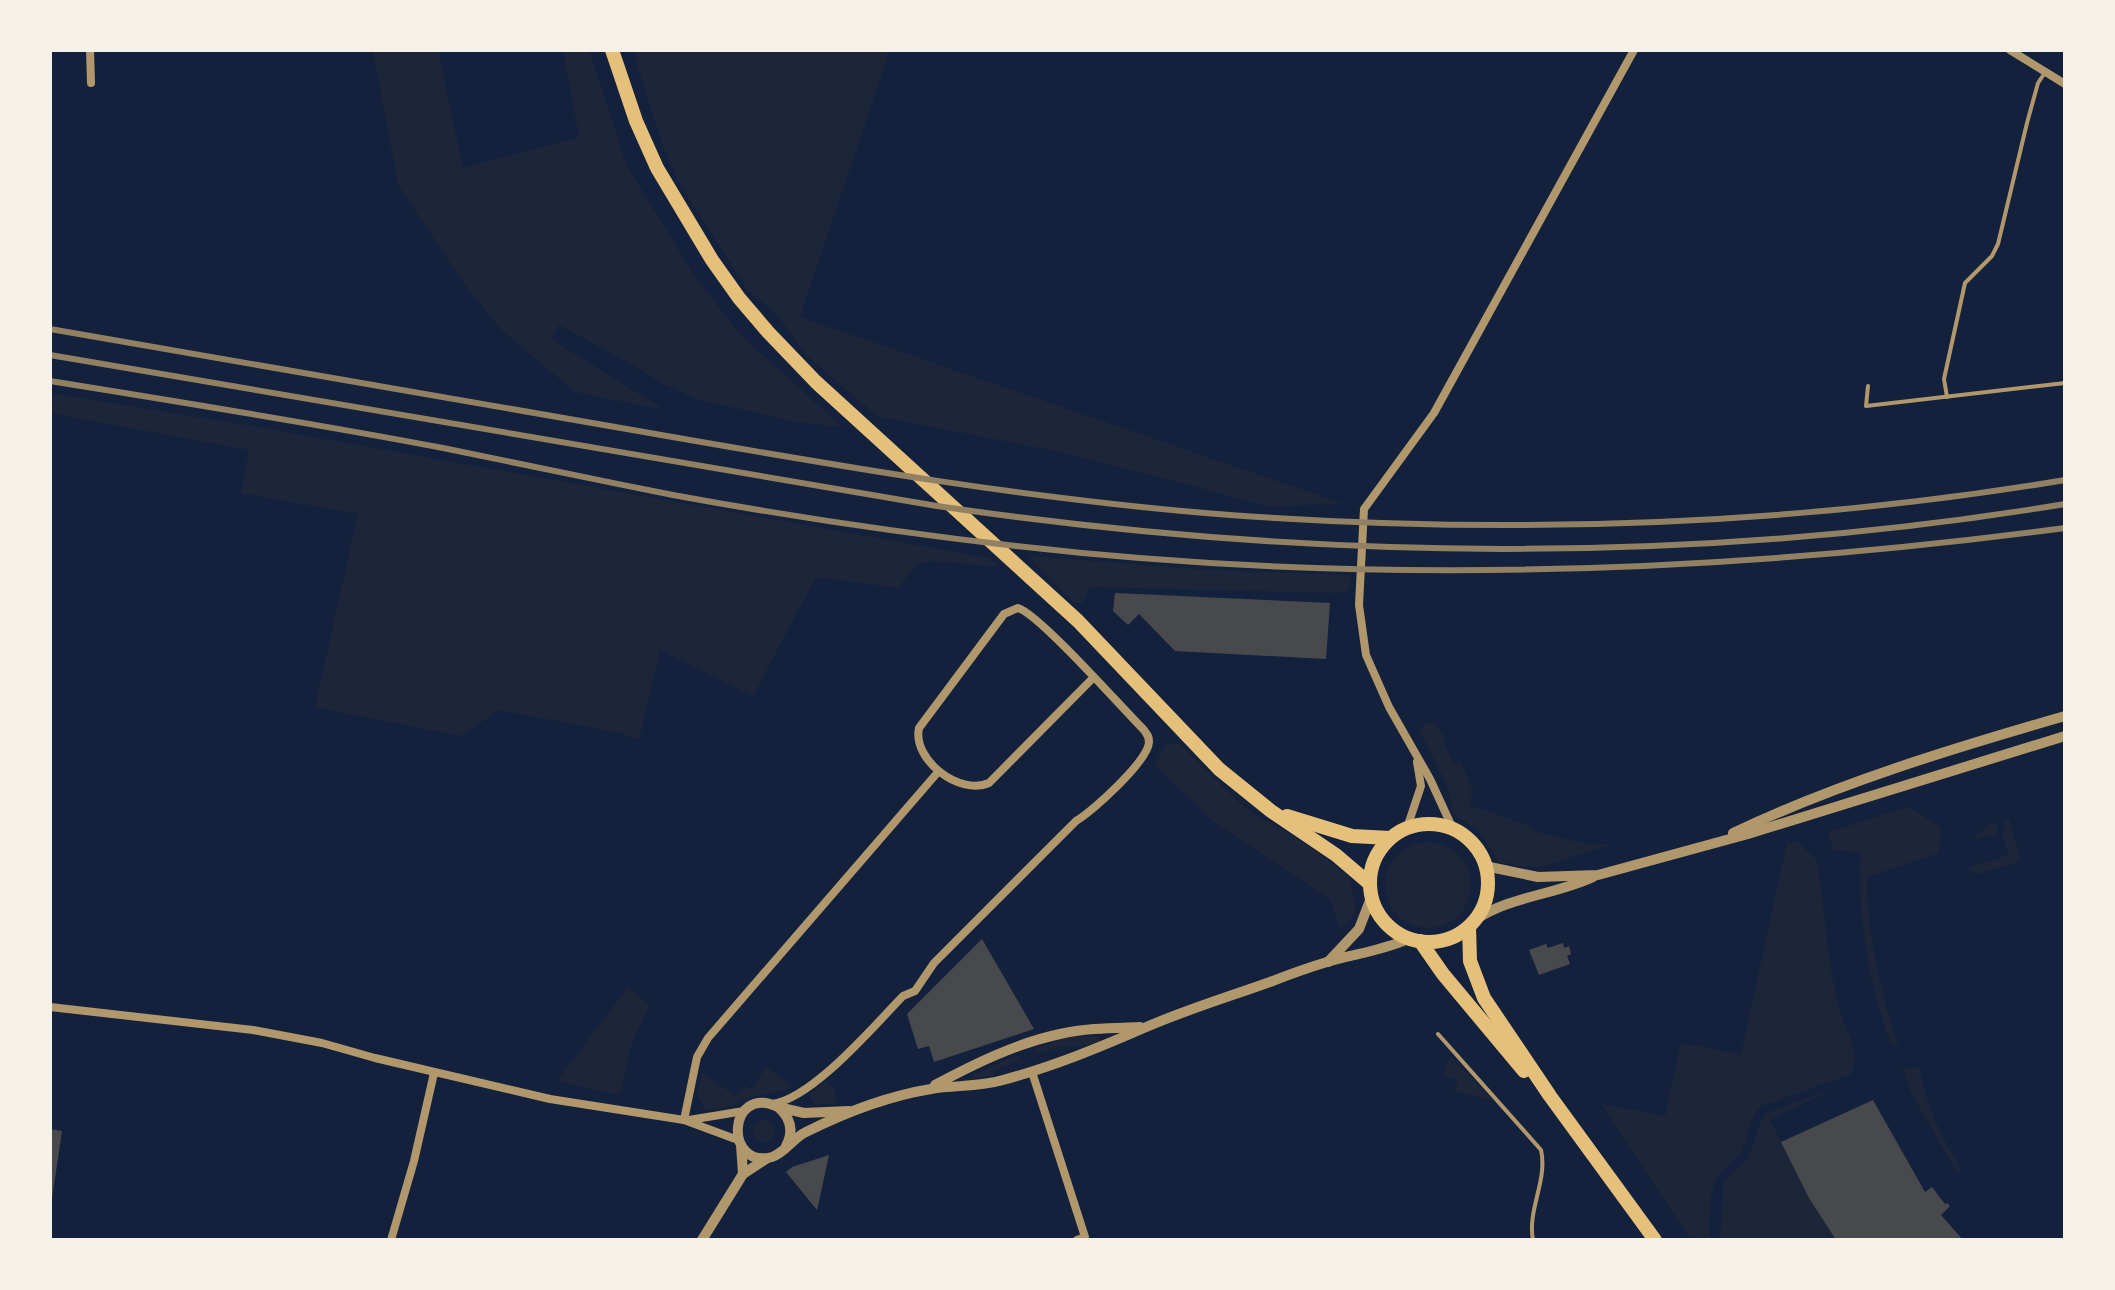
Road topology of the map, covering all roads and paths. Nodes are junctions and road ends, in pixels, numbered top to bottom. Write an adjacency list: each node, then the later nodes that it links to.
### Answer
1 (90, 50): 6 (street)
2 (612, 50): 16 (main road)
3 (1634, 50): 14 (street)
4 (2010, 50): 5 (street)
5 (2045, 72): 7 (street); 10 (lane)
6 (91, 83)
7 (2065, 84)
8 (2065, 383): 10 (lane)
9 (1868, 386): 10 (lane)
10 (1947, 397)
11 (1093, 678): 15 (street); 15 (street); 34 (street)
12 (2065, 716): 20 (street)
13 (2065, 736): 20 (street)
14 (1414, 753): 17 (street); 18 (street)
15 (938, 772): 37 (street)
16 (1271, 811): 19 (main road); 23 (main road)
17 (1407, 828): 18 (main road); 19 (main road)
18 (1453, 829): 21 (main road)
19 (1390, 838): 23 (main road)
20 (1717, 841): 22 (street)
21 (1485, 866): 22 (street); 24 (main road)
22 (1598, 875): 24 (street)
23 (1370, 891): 25 (main road); 26 (street)
24 (1472, 924): 25 (main road); 33 (main road)
25 (1414, 940): 26 (street); 33 (main road)
26 (1328, 962): 28 (street)
27 (50, 1007): 31 (street)
28 (1146, 1027): 30 (street); 32 (street)
29 (1438, 1034): 45 (lane)
30 (1032, 1072): 32 (street); 44 (street)
31 (434, 1073): 37 (street); 42 (street)
32 (928, 1089): 35 (street)
33 (1550, 1096): 46 (main road)
34 (775, 1106): 35 (street); 36 (street); 39 (street)
35 (855, 1110): 39 (street)
36 (744, 1111): 37 (street); 38 (street)
37 (684, 1120): 38 (street)
38 (740, 1142): 40 (street); 41 (street)
39 (786, 1146): 40 (street)
40 (768, 1157): 41 (street)
41 (743, 1174): 43 (street)
42 (391, 1240)
43 (702, 1240)
44 (1077, 1240)
45 (1533, 1240)
46 (1655, 1240)

